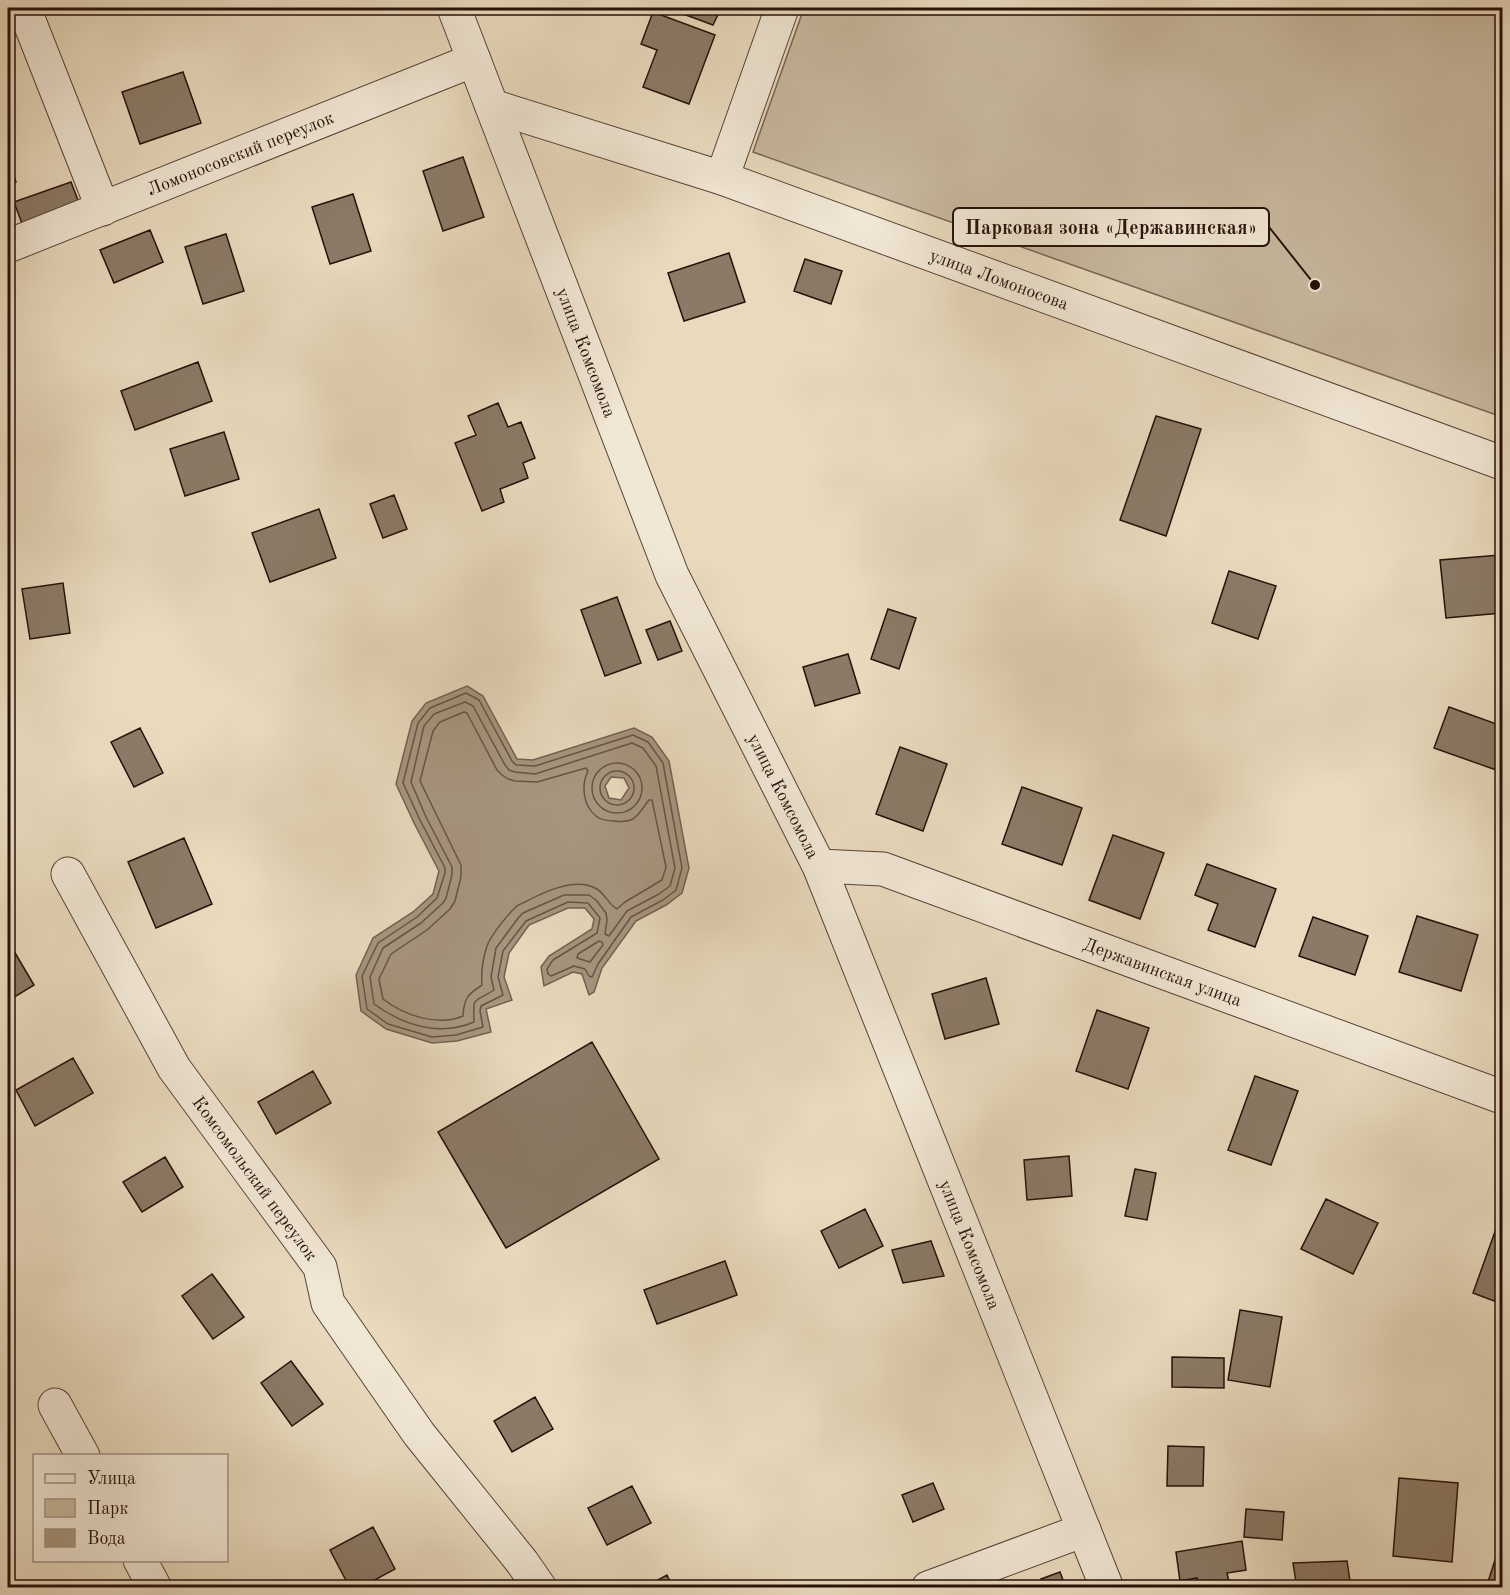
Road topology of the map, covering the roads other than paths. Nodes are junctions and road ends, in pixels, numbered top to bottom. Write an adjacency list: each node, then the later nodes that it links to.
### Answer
1 (24, 8): 7 (street)
2 (454, 8): 4 (street, улица Комсомола)
3 (782, 8): 6 (street)
4 (474, 60): 5 (street, улица Комсомола); 7 (street, Ломоносовский переулок)
5 (492, 106): 6 (street, улица Ломоносова); 10 (street, улица Комсомола)
6 (722, 178): 9 (street, улица Ломоносова)
7 (103, 209): 8 (street, Ломоносовский переулок)
8 (8, 246)
9 (1503, 463)
10 (819, 866): 12 (street, Державинская улица); 15 (street, улица Комсомола)
11 (68, 874): 18 (street, Комсомольский переулок)
12 (1503, 1097)
13 (55, 1405): 14 (street)
14 (82, 1454)
15 (1084, 1530): 19 (street); 20 (street, улица Комсомола)
16 (141, 1562): 17 (street)
17 (155, 1587)
18 (540, 1587)
19 (928, 1587)
20 (1107, 1587)

